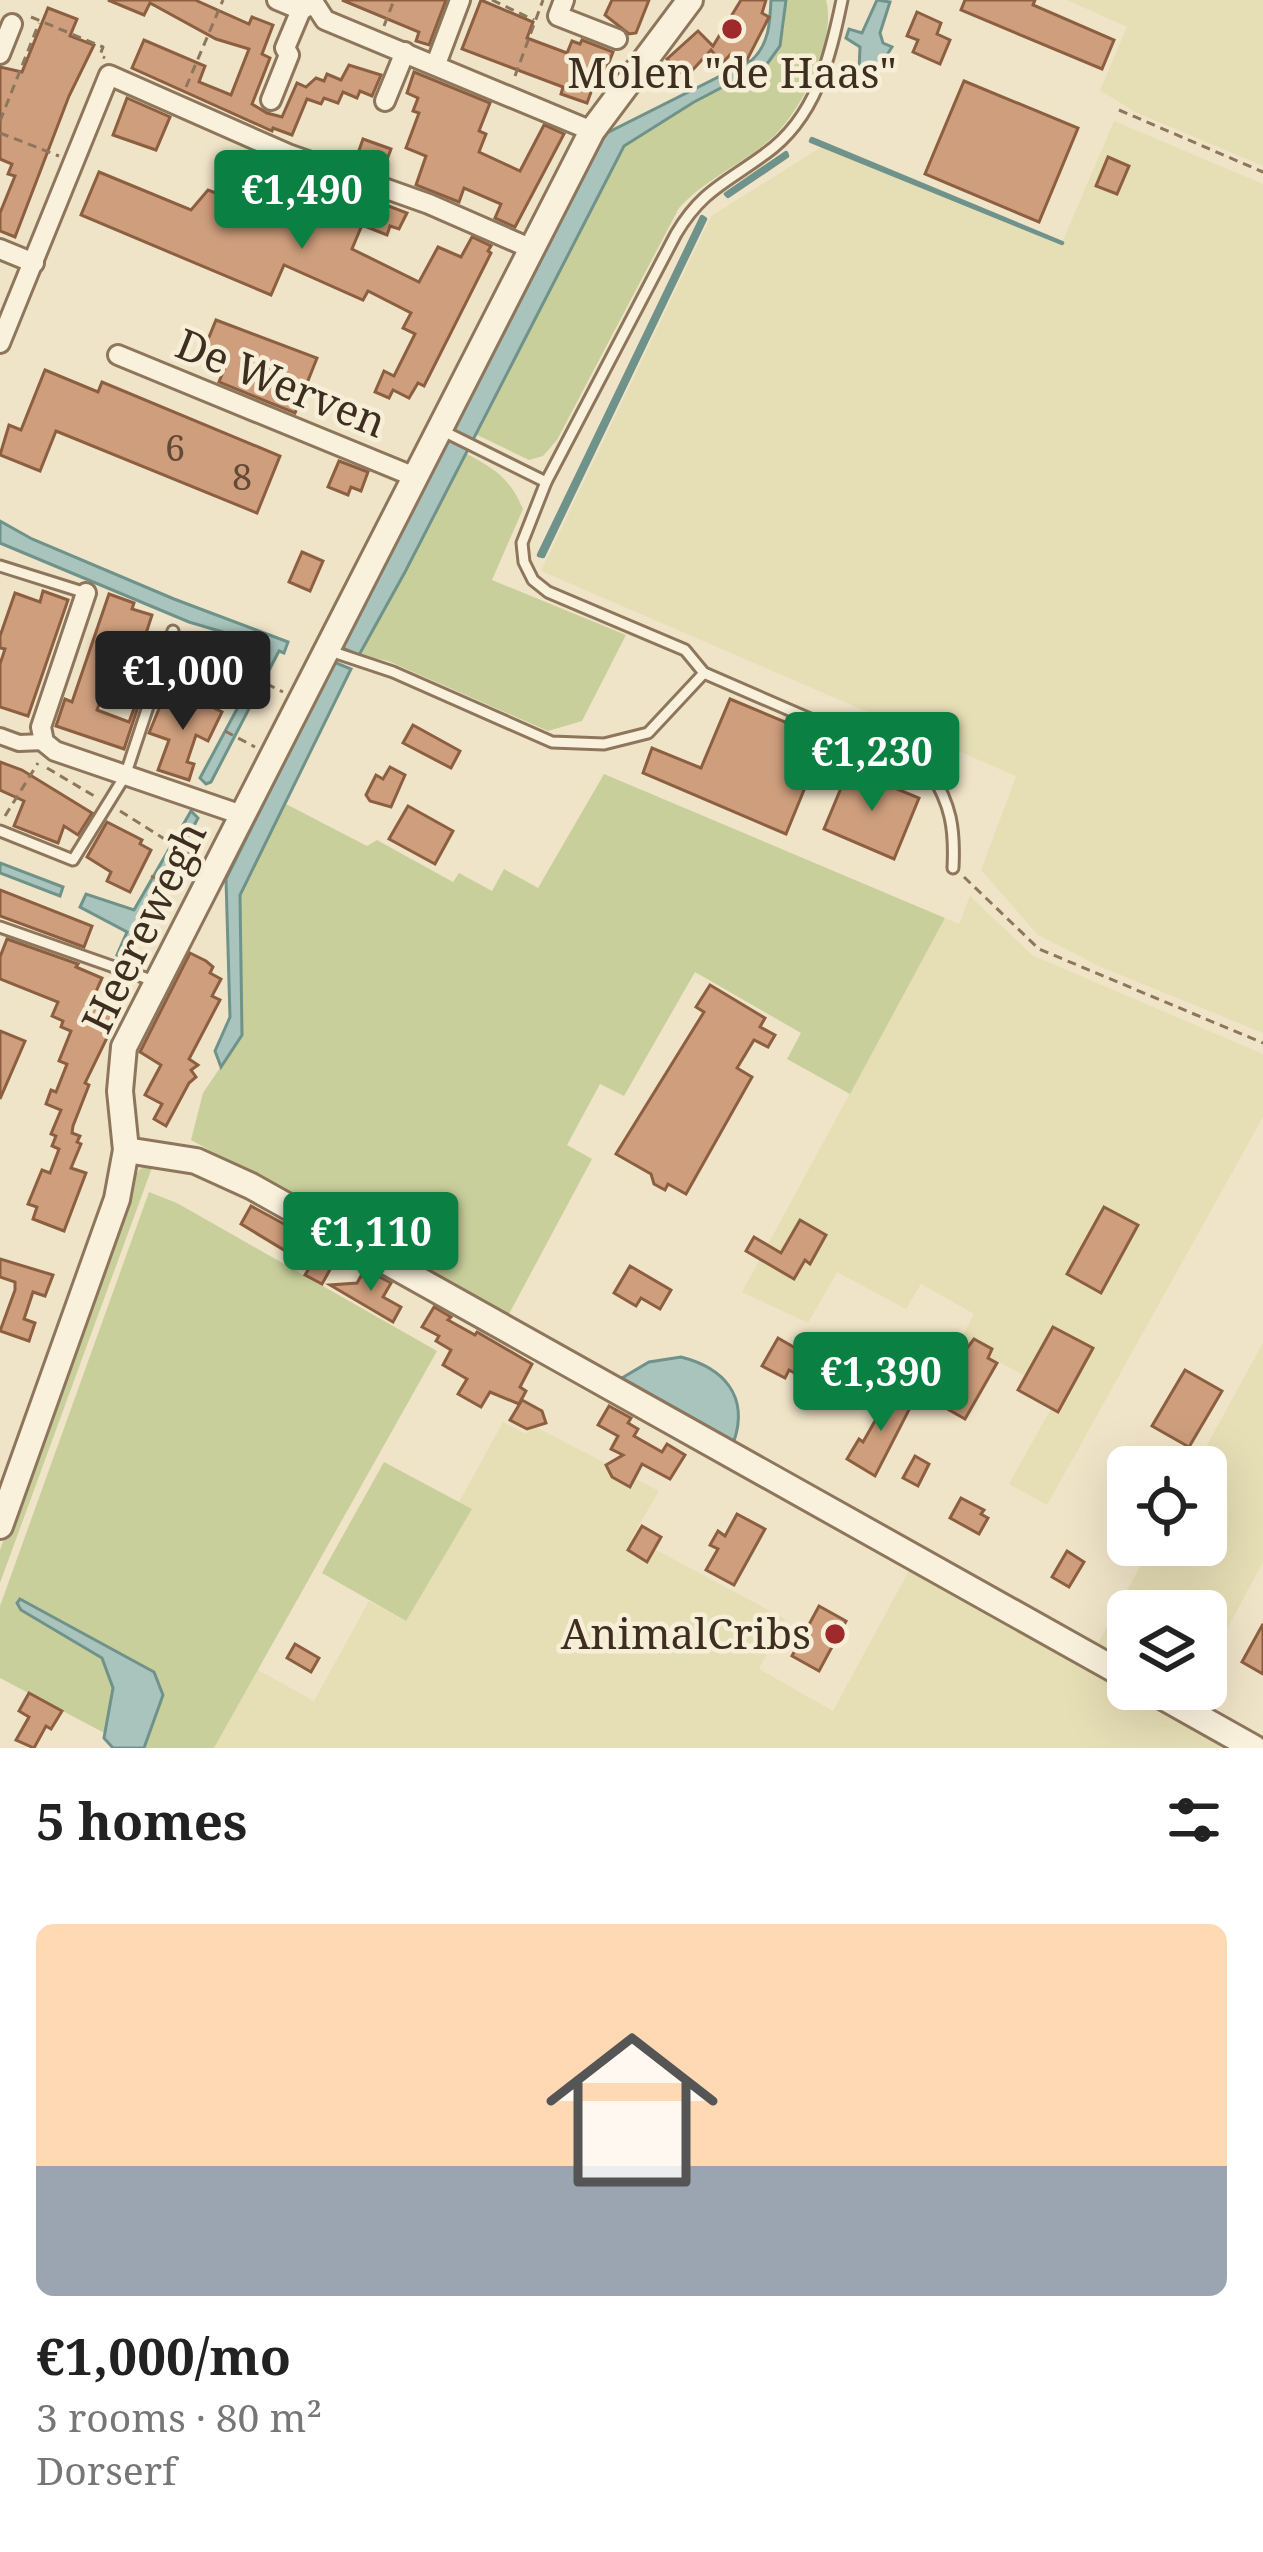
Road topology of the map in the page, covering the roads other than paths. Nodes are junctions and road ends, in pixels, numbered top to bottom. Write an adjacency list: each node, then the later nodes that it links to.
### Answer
1 (278, 0): 5 (street)
2 (460, 0): 11 (street)
3 (690, 0): 14 (street, Heerewegh)
4 (842, 0): 22 (lane)
5 (310, 4): 9 (street); 12 (street)
6 (548, 9): 8 (street)
7 (19, 20): 10 (street)
8 (617, 39)
9 (405, 52): 11 (street); 13 (street)
10 (0, 54)
11 (436, 64): 14 (street)
12 (271, 100)
13 (385, 101)
14 (592, 131): 16 (street, Heerewegh)
15 (0, 249): 17 (street)
16 (532, 249): 17 (street); 20 (street, Heerewegh)
17 (34, 263): 18 (street)
18 (0, 343)
19 (118, 355): 21 (street, De Werven)
20 (445, 431): 21 (street, Heerewegh); 22 (lane)
21 (416, 477): 26 (street, Heerewegh)
22 (546, 482): 27 (lane)
23 (0, 566): 24 (lane)
24 (86, 593): 29 (street)
25 (172, 632): 30 (lane)
26 (332, 652): 27 (lane); 31 (street, Heerewegh)
27 (704, 673): 33 (lane)
28 (0, 736): 29 (street)
29 (44, 742): 30 (street)
30 (125, 776): 31 (street); 32 (lane)
31 (242, 814): 35 (street, Heerewegh)
32 (0, 830)
33 (953, 868)
34 (0, 927): 35 (lane)
35 (157, 982): 36 (street, Heerewegh)
36 (126, 1150): 37 (street, Heerewegh); 38 (street)
37 (0, 1526)
38 (1107, 1666)
39 (1186, 1710): 40 (street)
40 (1254, 1748)

